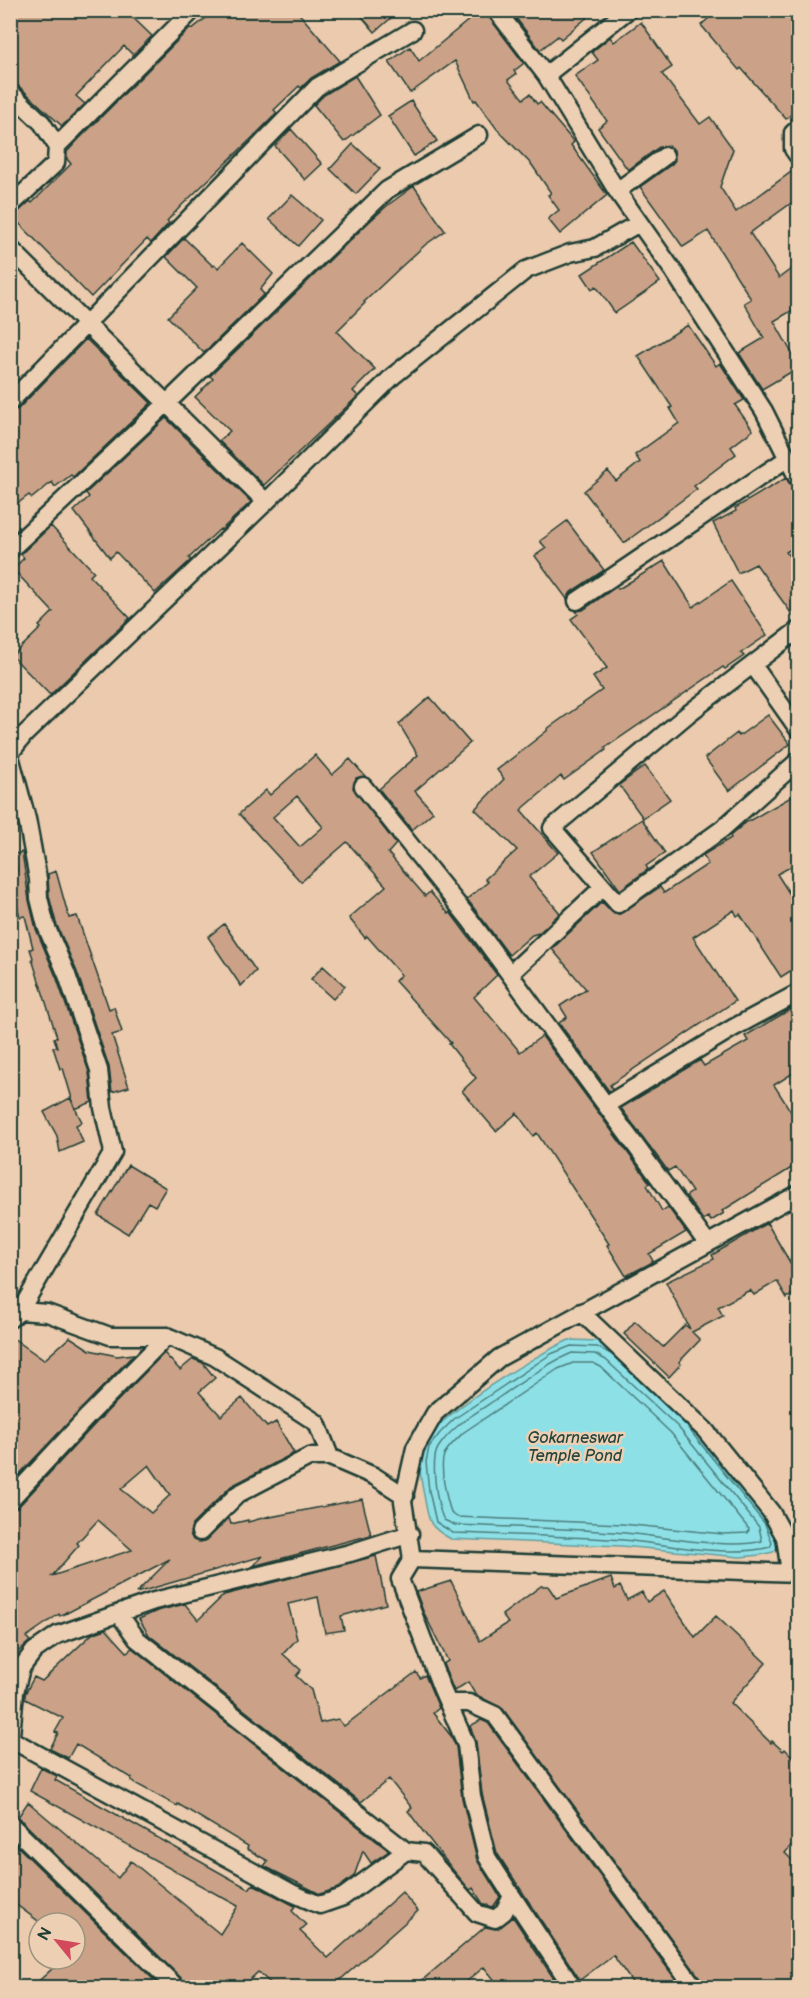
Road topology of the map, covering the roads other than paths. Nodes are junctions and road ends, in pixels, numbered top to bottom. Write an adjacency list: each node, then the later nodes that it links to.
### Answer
1 (193, 10): 9 (street)
2 (496, 10): 5 (street)
3 (628, 10): 5 (street)
4 (413, 30): 16 (street)
5 (546, 75): 12 (street)
6 (10, 92): 9 (street)
7 (798, 129): 11 (street)
8 (478, 135): 18 (street)
9 (57, 146): 13 (street)
10 (665, 156): 12 (street)
11 (798, 156)
12 (617, 191): 14 (street)
13 (10, 206)
14 (639, 223): 19 (street); 21 (street)
15 (10, 248): 16 (street)
16 (87, 324): 17 (street); 18 (street)
17 (10, 402)
18 (167, 403): 21 (street); 22 (street)
19 (788, 458): 20 (street); 23 (street)
20 (798, 479)
21 (266, 502): 27 (street)
22 (10, 550)
23 (577, 601)
24 (798, 630): 25 (street)
25 (753, 665): 26 (street); 30 (street)
26 (798, 729)
27 (12, 750): 37 (street)
28 (798, 761): 30 (street)
29 (363, 786): 31 (street)
30 (603, 887): 31 (street)
31 (510, 974): 33 (street)
32 (798, 993): 33 (street)
33 (606, 1105): 35 (street)
34 (798, 1194): 35 (street)
35 (707, 1243): 36 (street)
36 (581, 1312): 40 (street); 45 (street)
37 (15, 1315): 38 (street)
38 (167, 1336): 39 (street); 41 (street)
39 (330, 1457): 40 (street); 42 (street)
40 (405, 1496): 43 (street)
41 (10, 1500)
42 (200, 1532)
43 (410, 1534): 44 (street); 46 (street)
44 (412, 1559): 45 (street); 47 (street)
45 (794, 1573)
46 (123, 1611): 48 (street); 50 (street)
47 (448, 1703): 51 (street); 54 (street)
48 (11, 1743): 50 (street)
49 (10, 1824): 52 (street)
50 (406, 1851): 51 (street)
51 (512, 1896): 53 (street)
52 (177, 1988)
53 (573, 1988)
54 (695, 1988)

